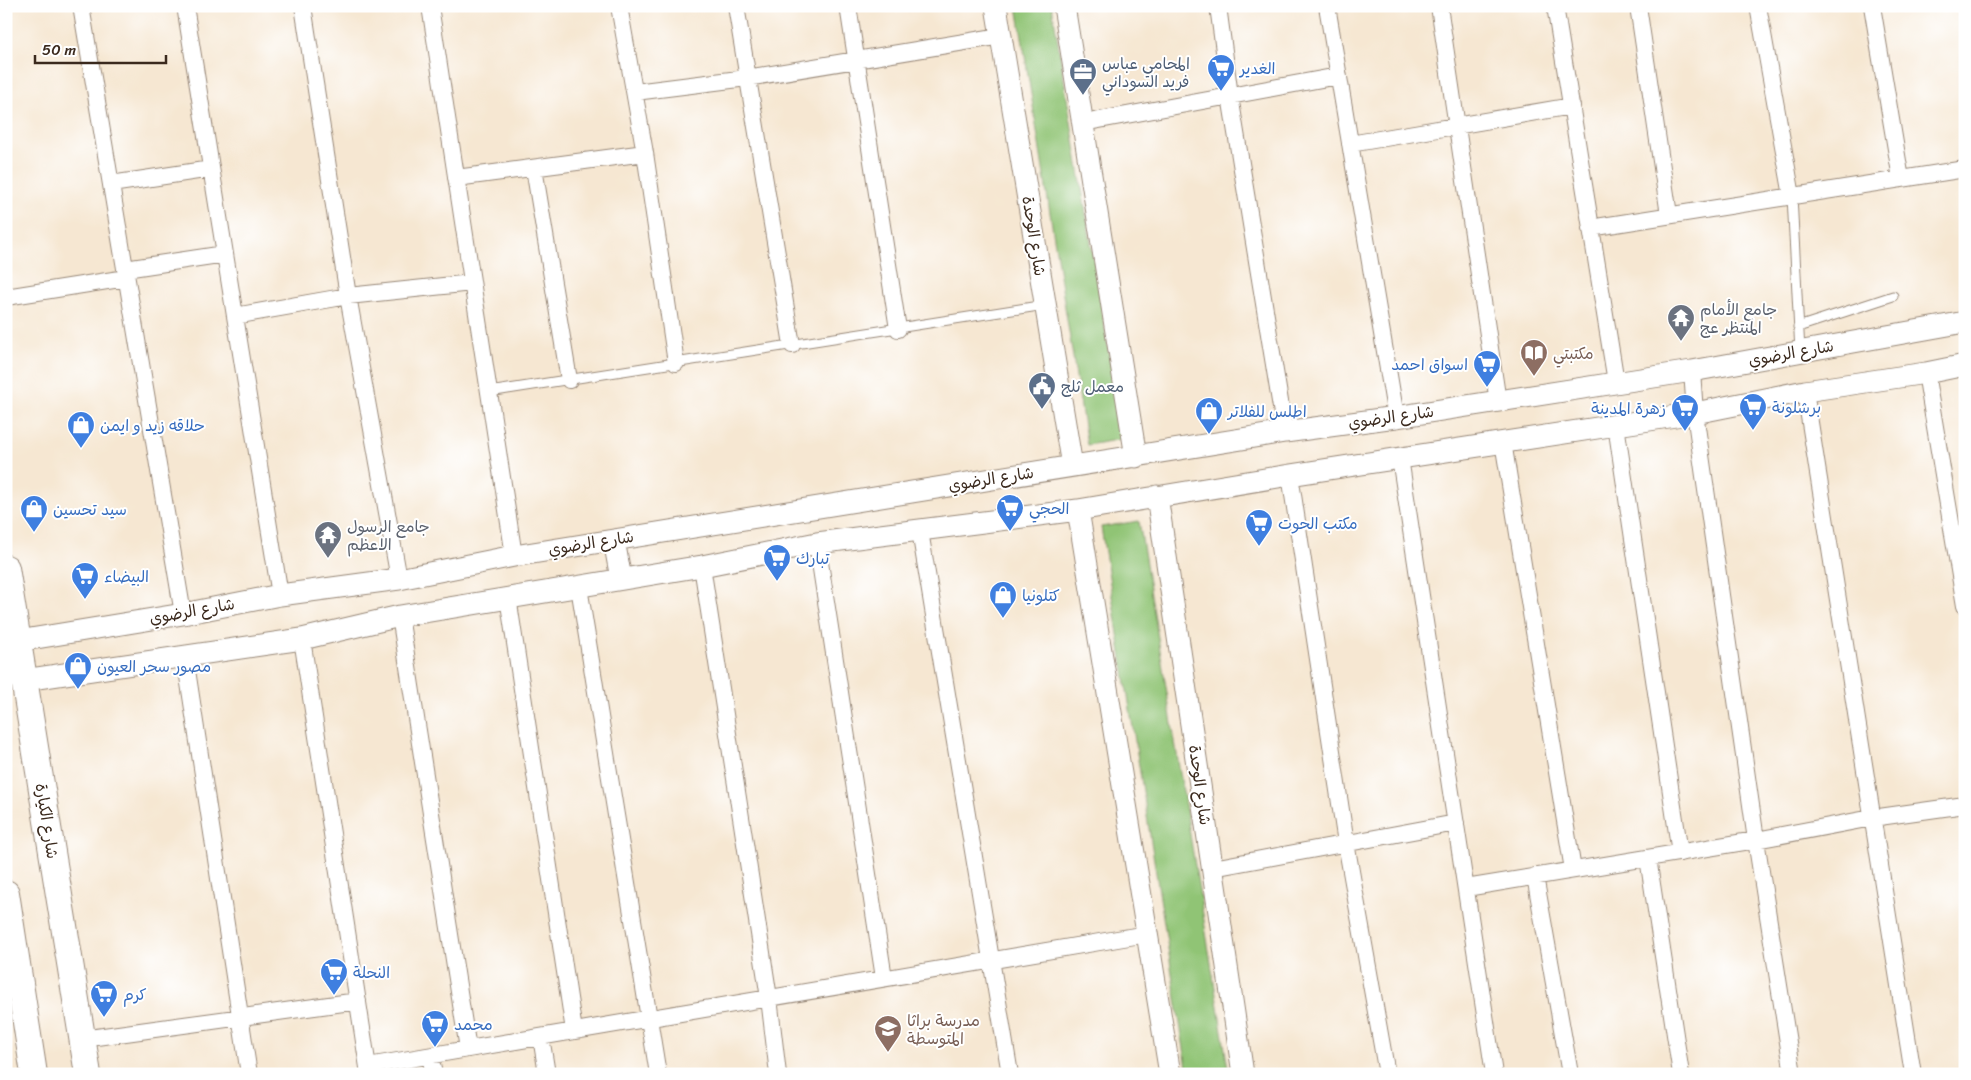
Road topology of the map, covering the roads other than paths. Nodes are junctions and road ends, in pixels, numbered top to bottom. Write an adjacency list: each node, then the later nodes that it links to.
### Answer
1 (81, 6): 33 (street)
2 (303, 6): 40 (street)
3 (430, 6): 31 (street)
4 (619, 6): 21 (street)
5 (736, 6): 20 (street)
6 (848, 6): 18 (street)
7 (996, 6): 17 (street, شارع الوحدة)
8 (1064, 6): 24 (street)
9 (1327, 6): 19 (street)
10 (1439, 6): 25 (street)
11 (1638, 6): 35 (street)
12 (1758, 6): 34 (street)
13 (1872, 6): 32 (street)
14 (190, 7): 30 (street)
15 (1221, 7): 22 (street)
16 (1559, 7): 23 (street)
17 (1001, 36): 18 (street); 43 (street, شارع الوحدة)
18 (856, 60): 20 (street); 47 (street)
19 (1338, 76): 22 (street); 26 (street)
20 (748, 78): 21 (street); 48 (street)
21 (635, 92): 27 (street)
22 (1230, 96): 24 (street); 62 (street)
23 (1572, 106): 25 (street); 36 (street)
24 (1083, 123): 64 (street)
25 (1457, 125): 26 (street); 58 (street)
26 (1350, 144): 60 (street)
27 (645, 153): 28 (street); 50 (street)
28 (534, 168): 31 (street); 54 (street)
29 (1965, 168): 32 (street)
30 (211, 169): 33 (street); 37 (street)
31 (456, 178): 39 (street)
32 (1901, 179): 34 (street)
33 (111, 184): 38 (street)
34 (1792, 196): 35 (street); 46 (lane)
35 (1670, 215): 36 (street)
36 (1590, 228): 55 (street)
37 (225, 254): 38 (street); 44 (street)
38 (125, 274): 42 (street); 82 (street)
39 (472, 282): 40 (street); 57 (street)
40 (348, 296): 44 (street); 76 (street)
41 (1893, 296): 46 (lane)
42 (6, 297)
43 (1045, 306): 47 (lane); 66 (street, شارع الوحدة)
44 (235, 316): 79 (street)
45 (1965, 322): 49 (street, شارع الرضوي)
46 (1798, 327): 49 (lane)
47 (898, 329): 48 (lane)
48 (792, 345): 50 (lane)
49 (1800, 352): 52 (street, شارع الرضوي)
50 (676, 363): 54 (lane)
51 (1965, 365): 53 (street)
52 (1692, 371): 55 (street, شارع الرضوي); 59 (street)
53 (1926, 373): 56 (street); 81 (street)
54 (569, 380): 57 (lane)
55 (1616, 382): 58 (street, شارع الرضوي)
56 (1805, 391): 59 (street); 89 (street)
57 (489, 392): 73 (street)
58 (1498, 402): 60 (street, شارع الرضوي)
59 (1696, 413): 61 (street); 91 (street)
60 (1396, 417): 62 (street, شارع الرضوي)
61 (1616, 424): 63 (street); 93 (street)
62 (1285, 432): 64 (street, شارع الرضوي)
63 (1503, 442): 65 (street); 96 (street)
64 (1136, 457): 66 (street, شارع الرضوي)
65 (1400, 458): 67 (street); 90 (street)
66 (1072, 466): 71 (street, شارع الرضوي)
67 (1290, 475): 68 (street); 92 (street)
68 (1157, 496): 69 (street); 95 (street, شارع الوحدة)
69 (1078, 510): 70 (street); 100 (street)
70 (920, 531): 72 (street); 101 (street)
71 (614, 540): 73 (street, شارع الرضوي); 77 (street)
72 (817, 543): 74 (street); 102 (street)
73 (514, 556): 76 (street, شارع الرضوي)
74 (702, 566): 77 (street); 103 (street)
75 (6, 568): 85 (main road, شارع الكيارة)
76 (399, 579): 79 (street, شارع الرضوي)
77 (621, 580): 78 (street)
78 (579, 587): 80 (street); 106 (street)
79 (280, 595): 82 (street, شارع الرضوي)
80 (508, 597): 83 (street); 107 (street)
81 (1965, 606)
82 (183, 614): 85 (street, شارع الرضوي)
83 (400, 616): 84 (street); 110 (street)
84 (302, 639): 86 (street); 104 (street)
85 (18, 641): 87 (main road, شارع الكيارة)
86 (185, 657): 87 (street); 105 (street)
87 (24, 680): 109 (main road, شارع الكيارة)
88 (1965, 805): 89 (street)
89 (1872, 818): 91 (street); 128 (street)
90 (1456, 823): 92 (street); 98 (street)
91 (1756, 840): 93 (street); 127 (street)
92 (1346, 843): 95 (street); 123 (street)
93 (1680, 853): 94 (street)
94 (1648, 858): 96 (street); 126 (street)
95 (1212, 868): 122 (street, شارع الوحدة)
96 (1574, 870): 97 (street)
97 (1535, 876): 98 (street); 125 (street)
98 (1466, 888): 124 (street)
99 (6, 893): 113 (main road)
100 (1147, 934): 101 (street); 121 (street)
101 (991, 960): 102 (street); 120 (street)
102 (884, 978): 103 (street)
103 (769, 998): 106 (street); 119 (street)
104 (358, 1001): 105 (street); 112 (street)
105 (241, 1017): 109 (street); 115 (street)
106 (649, 1018): 107 (street); 118 (street)
107 (574, 1031): 108 (street)
108 (541, 1037): 110 (street); 117 (street)
109 (82, 1038): 114 (main road, شارع الكيارة)
110 (468, 1049): 111 (street)
111 (430, 1056): 112 (street); 116 (street)
112 (368, 1070)
113 (34, 1074)
114 (88, 1074)
115 (249, 1074)
116 (434, 1074)
117 (548, 1074)
118 (658, 1074)
119 (778, 1074)
120 (1010, 1074)
121 (1170, 1074)
122 (1243, 1074)
123 (1386, 1074)
124 (1494, 1074)
125 (1570, 1074)
126 (1680, 1074)
127 (1793, 1074)
128 (1913, 1074)

